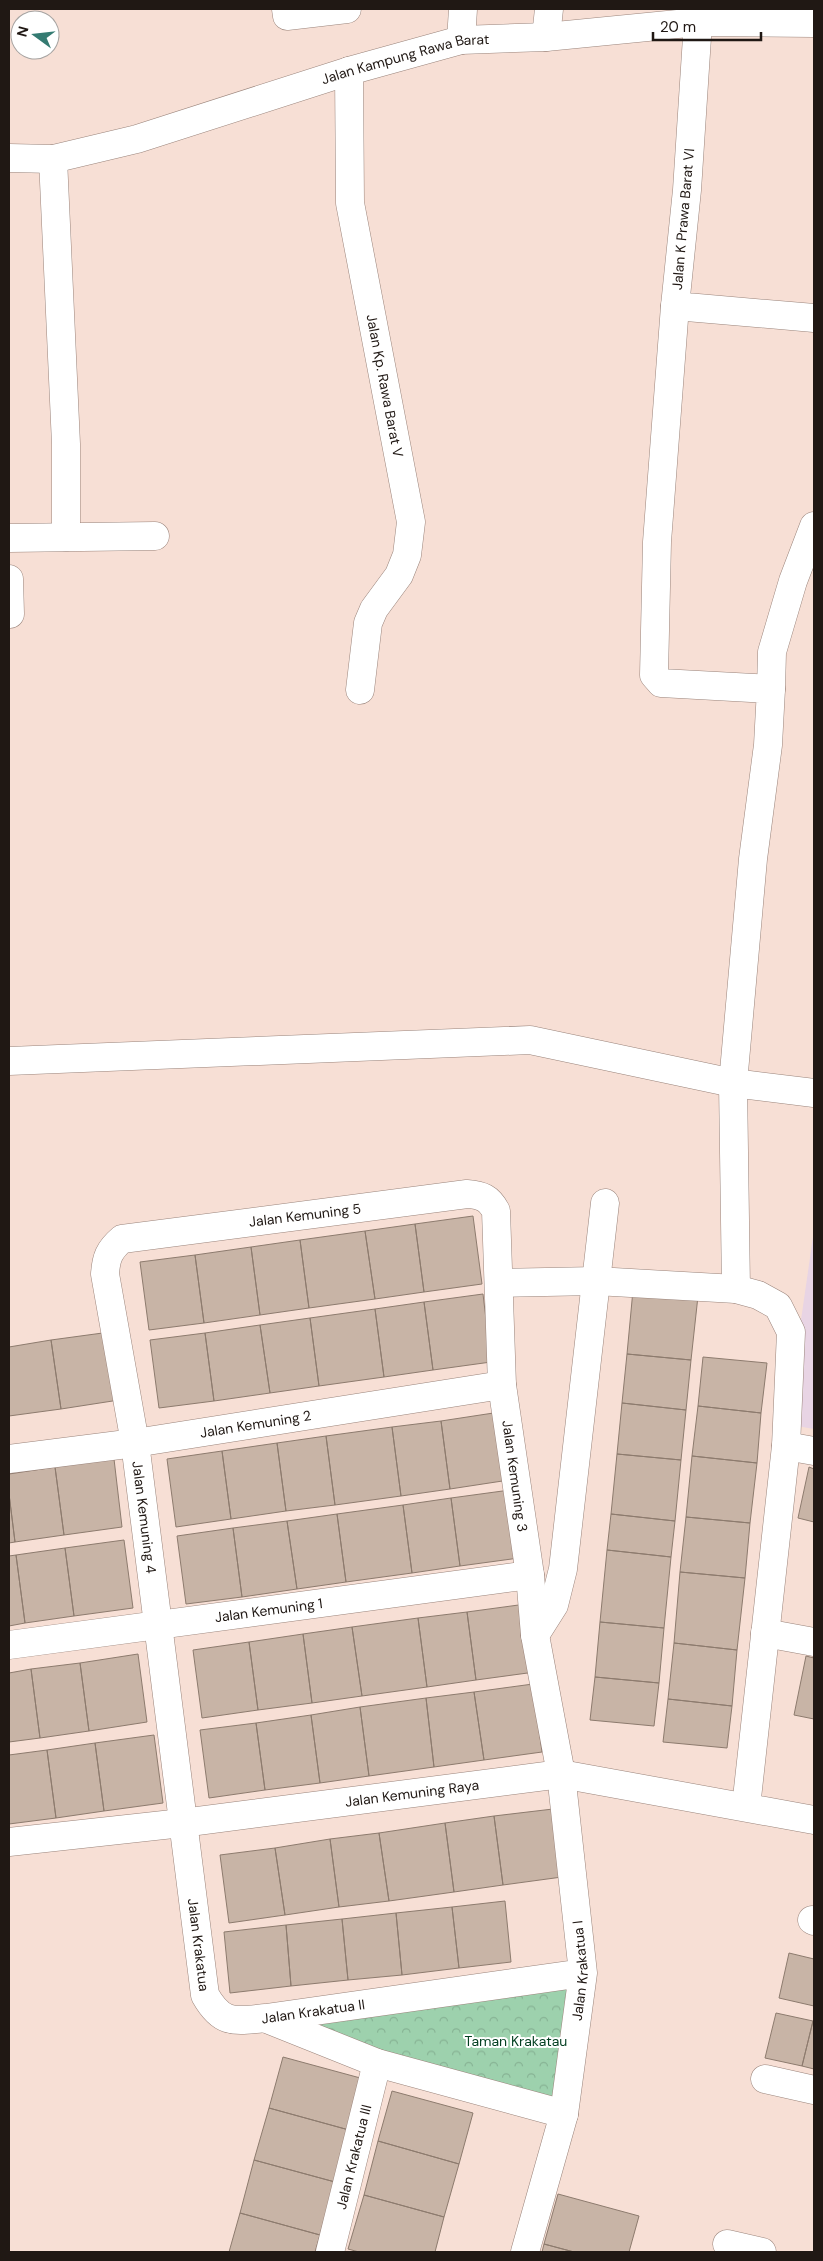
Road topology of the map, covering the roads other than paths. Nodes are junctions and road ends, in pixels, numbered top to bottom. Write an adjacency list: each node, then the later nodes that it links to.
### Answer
1 (286, 9): 2 (street)
2 (347, 9)
3 (463, 9): 9 (street)
4 (549, 9): 8 (street)
5 (641, 18): 6 (street, Jalan Kampung Rawa Barat); 8 (street, Jalan Kampung Rawa Barat)
6 (698, 22): 7 (street, Jalan Kampung Rawa Barat); 13 (street, Jalan K Prawa Barat VI)
7 (814, 23)
8 (546, 37): 9 (street, Jalan Kampung Rawa Barat)
9 (461, 40): 10 (street, Jalan Kampung Rawa Barat)
10 (349, 71): 12 (street, Jalan Kampung Rawa Barat); 22 (street, Jalan Kp. Rawa Barat V)
11 (9, 158): 12 (street, Jalan Kampung Rawa Barat)
12 (53, 159): 17 (street)
13 (675, 306): 14 (street, Jalan K Prawa Barat VI); 21 (street)
14 (814, 318)
15 (814, 526): 21 (street)
16 (155, 536): 17 (street)
17 (66, 537): 18 (street)
18 (9, 538)
19 (9, 579): 20 (street)
20 (10, 614)
21 (771, 689): 24 (street)
22 (360, 690)
23 (9, 1061): 24 (street)
24 (733, 1083): 25 (street); 31 (street)
25 (814, 1093)
26 (467, 1194): 28 (street, Jalan Kemuning 5); 30 (street, Jalan Kemuning 3)
27 (605, 1203): 29 (street)
28 (142, 1236): 33 (street, Jalan Kemuning 4)
29 (596, 1281): 30 (street); 31 (street); 40 (street)
30 (498, 1283): 32 (street, Jalan Kemuning 3)
31 (736, 1289): 34 (street)
32 (502, 1385): 33 (street, Jalan Kemuning 2); 37 (street, Jalan Kemuning 3)
33 (135, 1443): 36 (street, Jalan Kemuning 2); 38 (street, Jalan Kemuning 4)
34 (786, 1446): 35 (street); 39 (street)
35 (814, 1451)
36 (9, 1459)
37 (530, 1575): 38 (street, Jalan Kemuning 1); 40 (street, Jalan Kemuning 3)
38 (159, 1626): 42 (street, Jalan Kemuning 1); 46 (street, Jalan Kemuning 4)
39 (765, 1633): 41 (street); 44 (street)
40 (535, 1635): 43 (street, Jalan Kemuning 3)
41 (814, 1642)
42 (9, 1645)
43 (560, 1774): 44 (street, Jalan Kemuning Raya); 46 (street, Jalan Kemuning Raya); 48 (street, Jalan Krakatua I)
44 (746, 1807): 45 (street, Jalan Kemuning Raya)
45 (814, 1820)
46 (182, 1823): 47 (street, Jalan Kemuning Raya); 49 (street, Jalan Krakatua)
47 (9, 1842)
48 (583, 1973): 49 (street, Jalan Krakatua II); 53 (street, Jalan Krakatua I)
49 (266, 2018): 50 (street, Jalan Krakatua II)
50 (377, 2063): 53 (street, Jalan Krakatua II); 55 (street, Jalan Krakatua III)
51 (765, 2079): 52 (street)
52 (814, 2090)
53 (564, 2114): 56 (street, Jalan Krakatua I)
54 (727, 2244): 57 (street)
55 (330, 2252)
56 (525, 2252)
57 (762, 2252)

